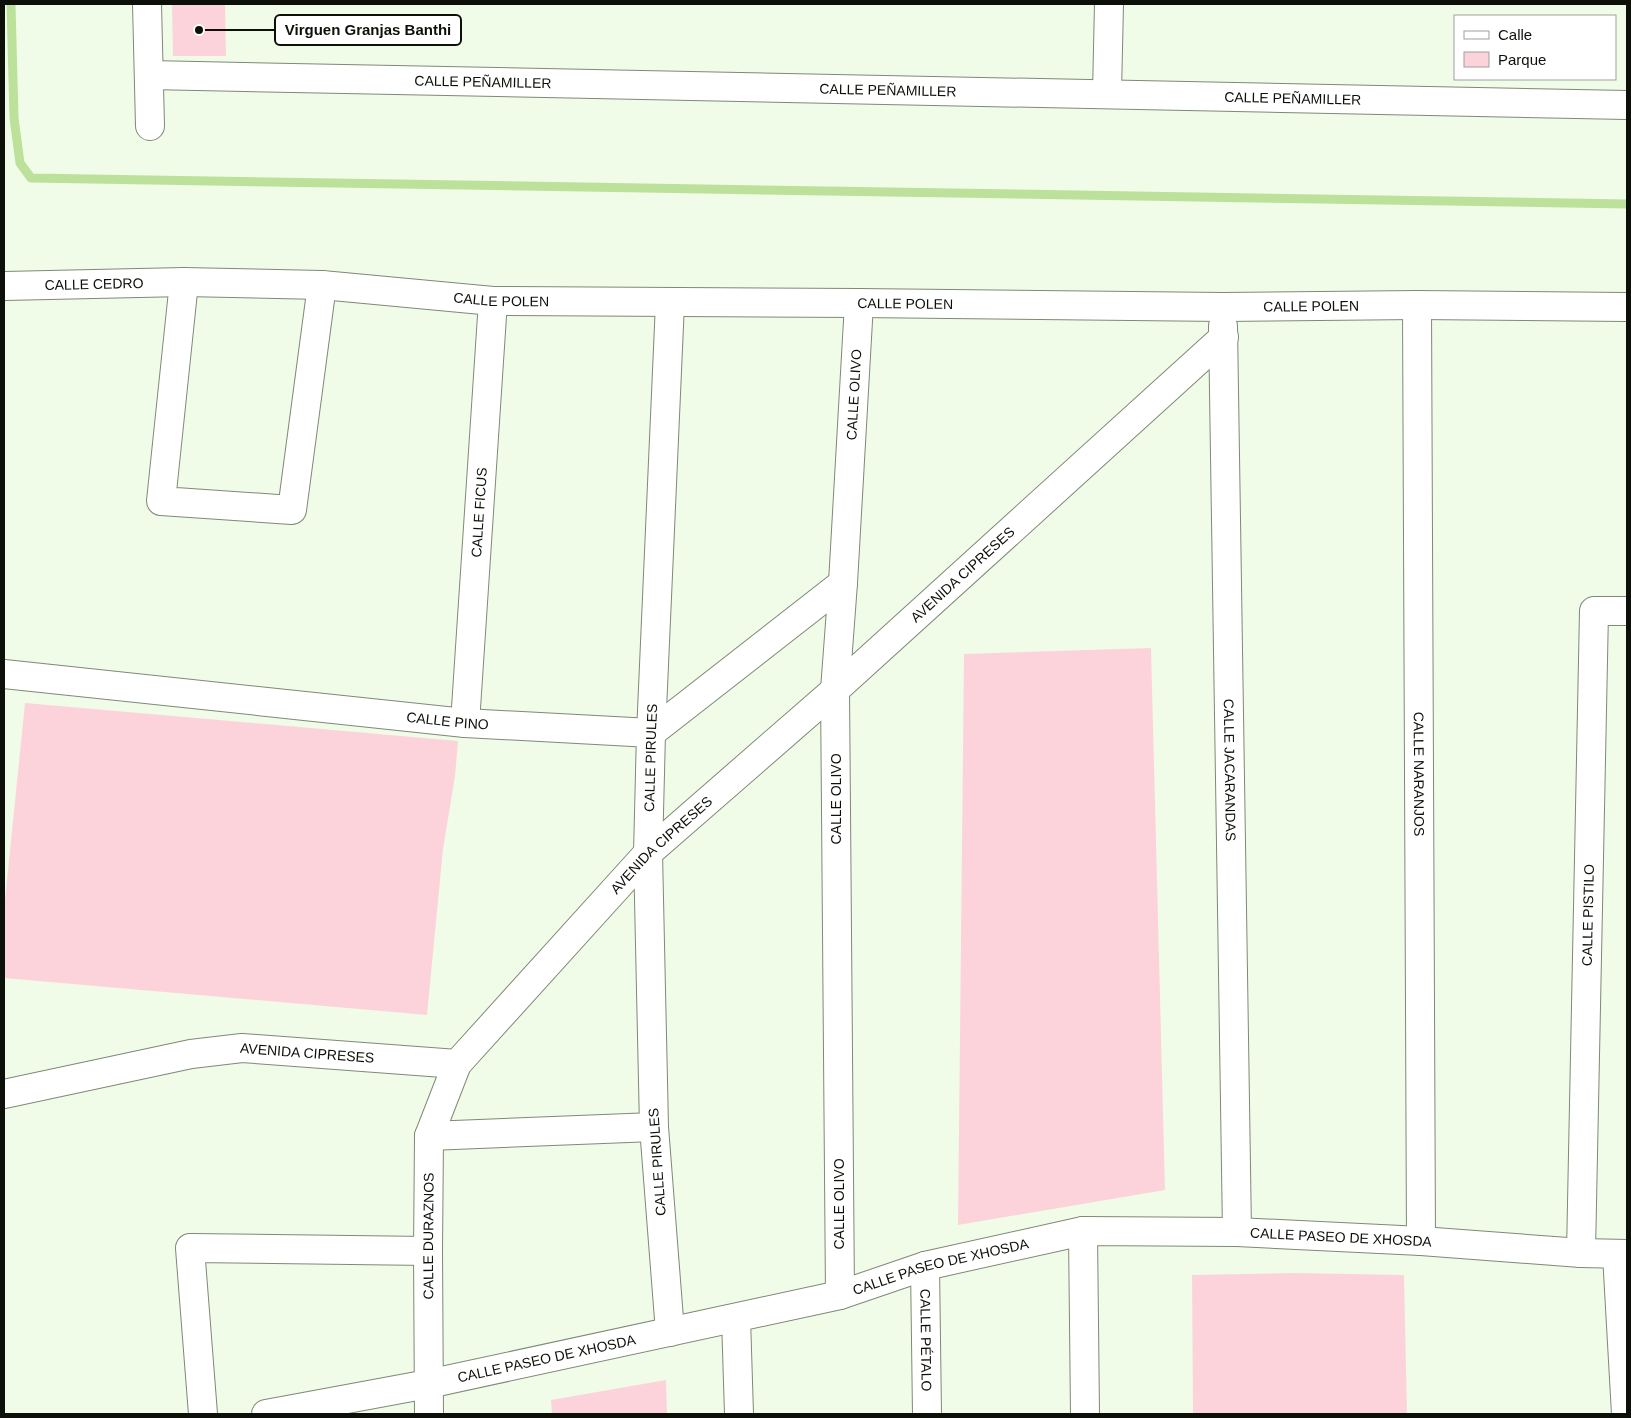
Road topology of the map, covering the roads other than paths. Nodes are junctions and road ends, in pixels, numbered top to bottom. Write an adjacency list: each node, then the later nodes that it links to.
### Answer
1 (148, 4): 3 (street)
2 (1109, 4): 4 (street)
3 (149, 75): 4 (street, CALLE PEÑAMILLER); 6 (street)
4 (1107, 94): 5 (street, CALLE PEÑAMILLER)
5 (1627, 105)
6 (150, 126)
7 (184, 282): 8 (street, CALLE POLEN); 8 (street); 9 (street, CALLE CEDRO)
8 (322, 285): 10 (street, CALLE POLEN)
9 (4, 286)
10 (493, 301): 11 (street, CALLE POLEN); 21 (street, CALLE FICUS)
11 (670, 302): 12 (street, CALLE POLEN); 22 (street, CALLE PIRULES)
12 (859, 303): 14 (street, CALLE POLEN); 17 (street, CALLE OLIVO)
13 (1417, 305): 14 (street, CALLE POLEN); 15 (street, CALLE POLEN); 30 (street, CALLE NARANJOS)
14 (1223, 307): 16 (street, CALLE JACARANDAS)
15 (1627, 307)
16 (1224, 338): 20 (street, AVENIDA CIPRESES); 29 (street, CALLE JACARANDAS)
17 (843, 583): 20 (street, CALLE OLIVO); 22 (street)
18 (1627, 610): 32 (street, CALLE PISTILO)
19 (4, 674): 21 (street, CALLE PINO)
20 (835, 690): 23 (street, AVENIDA CIPRESES); 35 (street, CALLE OLIVO)
21 (465, 723): 22 (street, CALLE PINO)
22 (651, 733): 23 (street, CALLE PIRULES)
23 (648, 853): 24 (street, AVENIDA CIPRESES); 26 (street, CALLE PIRULES)
24 (457, 1064): 25 (street, AVENIDA CIPRESES); 27 (street, CALLE DURAZNOS)
25 (4, 1094)
26 (654, 1127): 27 (street); 37 (street, CALLE PIRULES)
27 (429, 1136): 31 (street, CALLE DURAZNOS)
28 (1083, 1231): 29 (street, CALLE PASEO DE XHOSDA); 34 (street, CALLE PASEO DE XHOSDA); 44 (street)
29 (1237, 1232): 30 (street, CALLE PASEO DE XHOSDA)
30 (1421, 1241): 32 (street, CALLE PASEO DE XHOSDA)
31 (428, 1251): 38 (street, CALLE DURAZNOS); 39 (street)
32 (1581, 1252): 33 (street, CALLE PASEO DE XHOSDA)
33 (1622, 1254): 45 (street)
34 (925, 1266): 35 (street, CALLE PASEO DE XHOSDA); 43 (street, CALLE PÉTALO)
35 (840, 1295): 36 (street, CALLE PASEO DE XHOSDA)
36 (736, 1318): 37 (street, CALLE PASEO DE XHOSDA); 42 (street)
37 (670, 1332): 38 (street, CALLE PASEO DE XHOSDA)
38 (428, 1384): 40 (street, CALLE PASEO DE XHOSDA); 41 (street, CALLE DURAZNOS)
39 (203, 1414)
40 (266, 1414)
41 (429, 1414)
42 (739, 1414)
43 (927, 1414)
44 (1085, 1414)
45 (1626, 1414)

